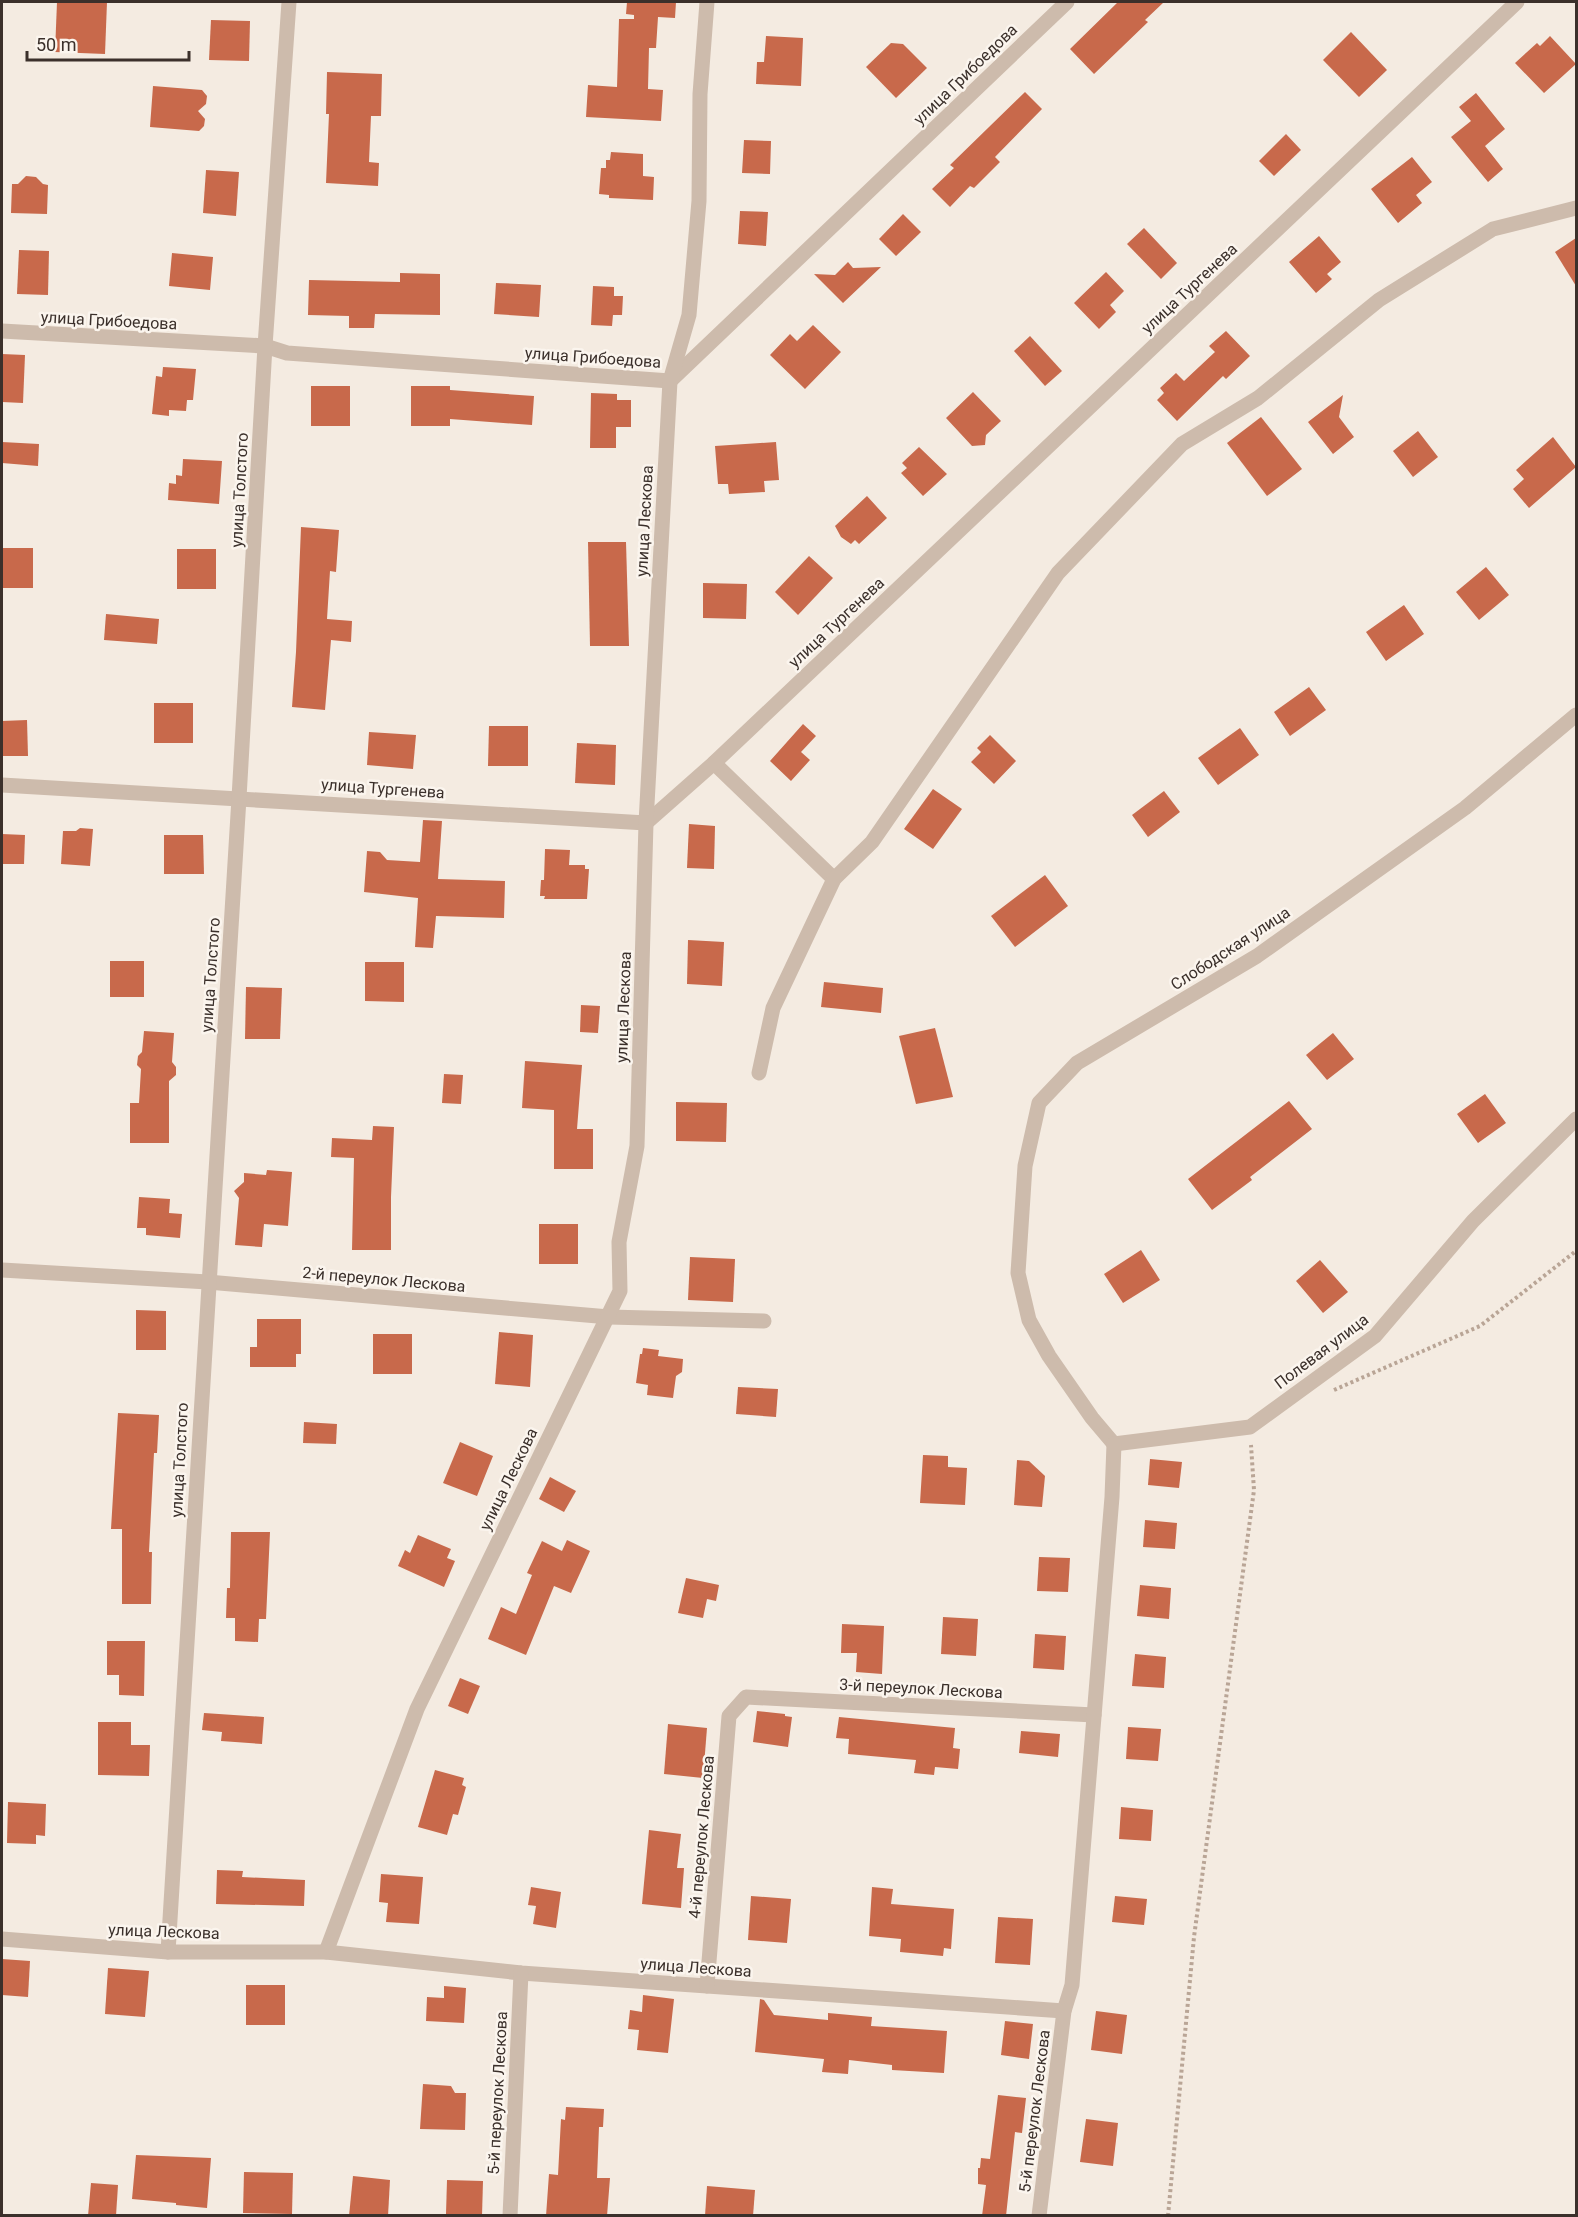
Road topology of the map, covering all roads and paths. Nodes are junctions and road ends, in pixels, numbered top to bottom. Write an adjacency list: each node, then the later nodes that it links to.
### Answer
1 (289, 2): 7 (street, улица Толстого)
2 (707, 2): 8 (street, улица Лескова)
3 (1067, 2): 8 (street, улица Грибоедова)
4 (1517, 2): 10 (street, улица Тургенева)
5 (1576, 208): 14 (street)
6 (2, 331): 7 (street, улица Грибоедова)
7 (265, 346): 8 (street, улица Грибоедова); 12 (street, улица Толстого)
8 (670, 381): 13 (street, улица Лескова)
9 (1576, 715): 24 (street, Слободская улица)
10 (714, 763): 13 (street, улица Тургенева); 14 (street)
11 (2, 785): 12 (street, улица Тургенева)
12 (239, 798): 13 (street, улица Тургенева); 19 (street, улица Толстого)
13 (646, 823): 20 (street, улица Лескова)
14 (834, 879): 15 (street)
15 (759, 1073)
16 (1576, 1119): 23 (street, Полевая улица)
17 (1576, 1251): 22 (path)
18 (2, 1270): 19 (street, 2-й переулок Лескова)
19 (208, 1282): 20 (street, 2-й переулок Лескова); 28 (street, улица Толстого)
20 (609, 1317): 21 (street, 2-й переулок Лескова); 29 (street, улица Лескова)
21 (764, 1321)
22 (1327, 1393)
23 (1250, 1427): 24 (street, Полевая улица); 35 (path)
24 (1114, 1444): 26 (street)
25 (746, 1697): 26 (street, 3-й переулок Лескова); 31 (street, 4-й переулок Лескова)
26 (1094, 1715): 32 (street)
27 (2, 1939): 28 (street, улица Лескова)
28 (168, 1952): 29 (street, улица Лескова)
29 (326, 1952): 30 (street, улица Лескова)
30 (521, 1973): 31 (street, улица Лескова); 33 (street, 5-й переулок Лескова)
31 (707, 1986): 32 (street, улица Лескова)
32 (1064, 2011): 34 (street, 5-й переулок Лескова)
33 (510, 2216)
34 (1039, 2216)
35 (1168, 2216)

